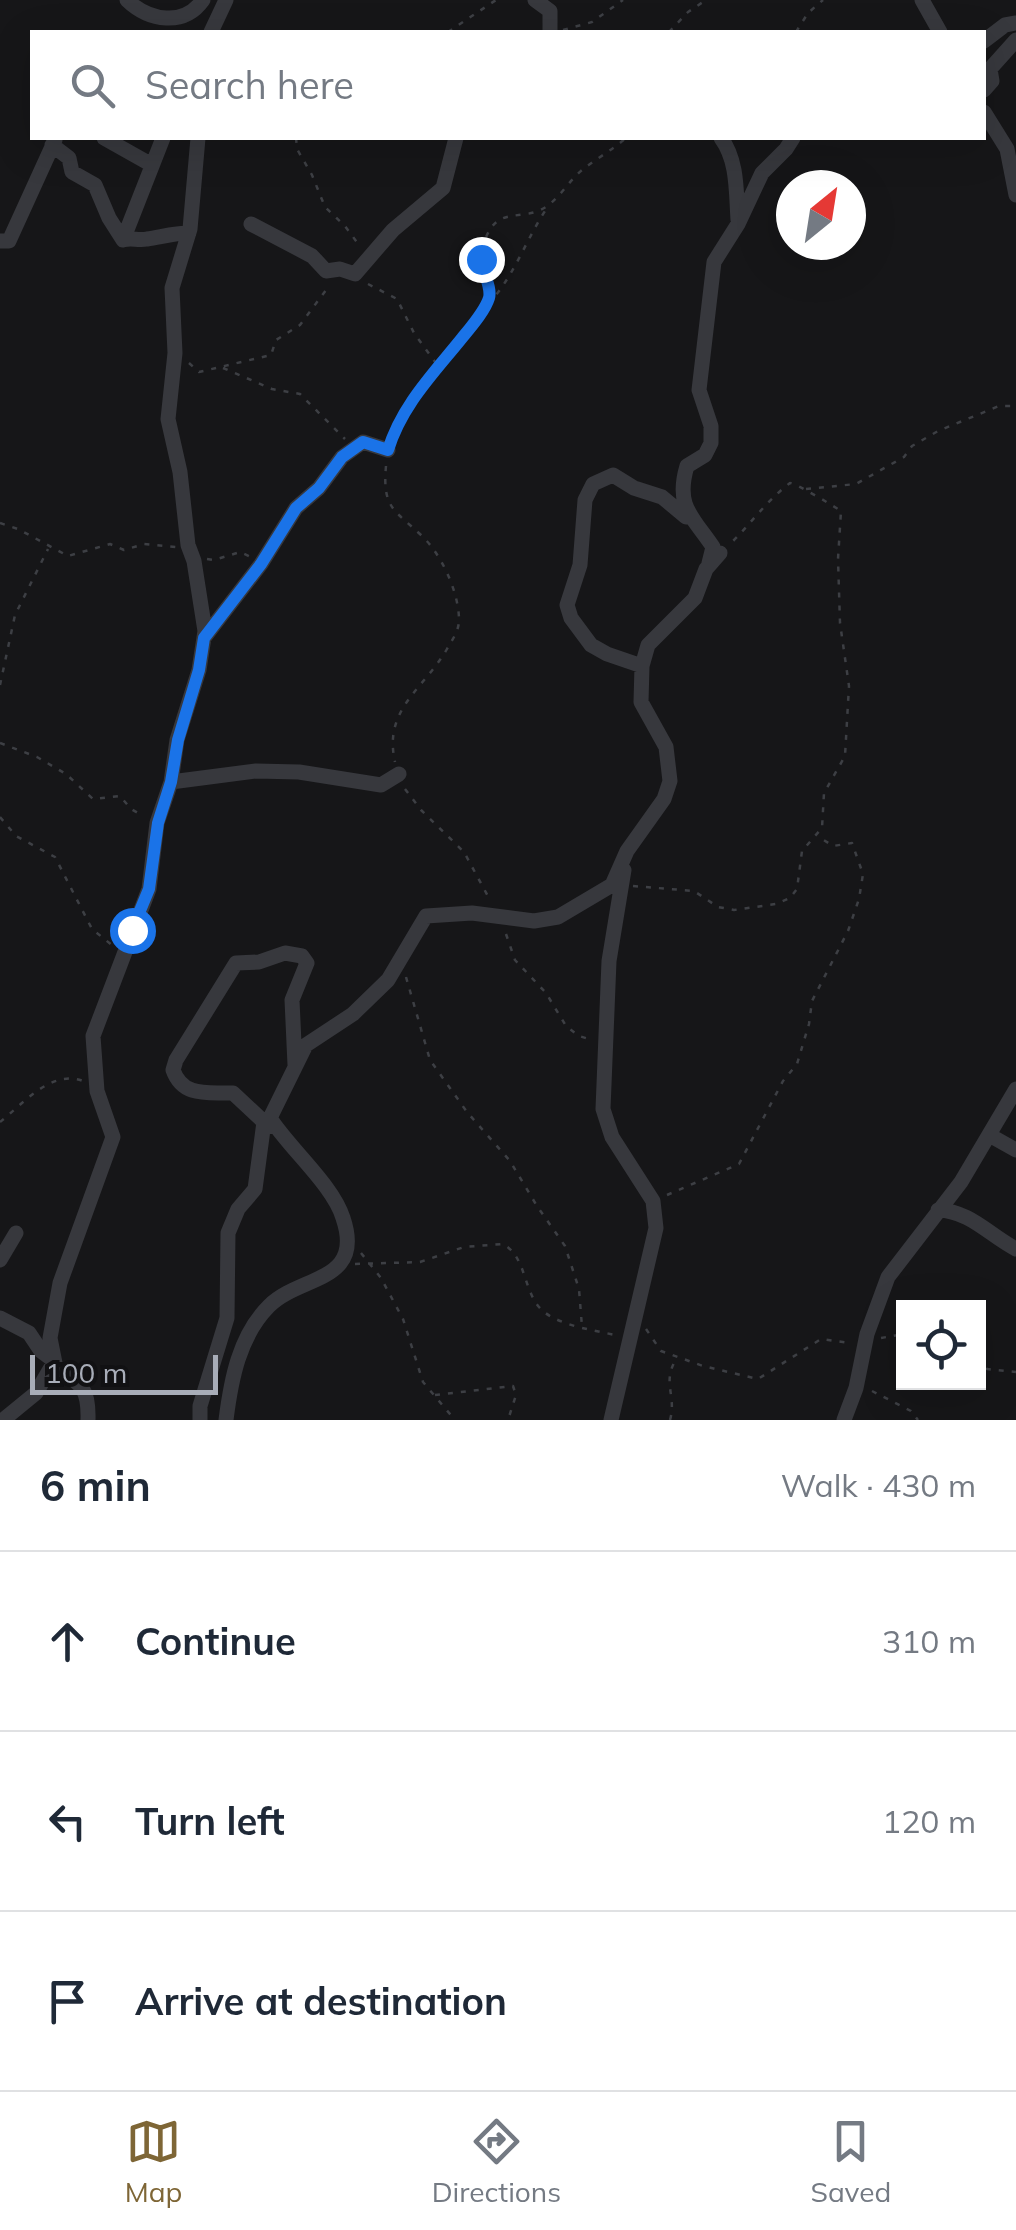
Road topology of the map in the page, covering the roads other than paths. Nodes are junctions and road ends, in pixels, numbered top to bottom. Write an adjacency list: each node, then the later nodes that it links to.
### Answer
1 (127, 0): 7 (street)
2 (203, 0): 7 (street)
3 (226, 0): 8 (street)
4 (535, 0): 9 (street)
5 (922, 0): 10 (street)
6 (1016, 23): 11 (street)
7 (170, 26)
8 (212, 30)
9 (550, 30)
10 (939, 30)
11 (986, 40)
12 (1016, 40): 13 (street)
13 (986, 88)
14 (986, 114): 22 (street)
15 (112, 140): 23 (street)
16 (163, 140): 23 (street)
17 (198, 140): 27 (street)
18 (455, 140): 25 (street)
19 (723, 140): 26 (street)
20 (791, 140): 26 (street)
21 (54, 141): 28 (street); 29 (street)
22 (1011, 145): 24 (street)
23 (152, 165): 28 (street)
24 (1016, 195)
25 (251, 224)
26 (738, 224): 31 (street)
27 (189, 232): 28 (street); 32 (street)
28 (123, 240)
29 (0, 241)
30 (388, 450): 32 (street)
31 (696, 524): 33 (street); 33 (street)
32 (204, 638): 35 (street)
33 (642, 666): 36 (street)
34 (399, 774): 35 (street)
35 (171, 782): 47 (street)
36 (627, 851): 37 (street); 52 (street)
37 (295, 1066): 39 (street); 39 (street)
38 (1016, 1089): 40 (street)
39 (270, 1125): 50 (street); 51 (street)
40 (991, 1136): 41 (street); 42 (street)
41 (1016, 1150)
42 (938, 1210): 44 (street); 53 (street)
43 (16, 1233): 45 (street)
44 (1016, 1249)
45 (0, 1260)
46 (0, 1318): 47 (street)
47 (53, 1362): 48 (street); 49 (street)
48 (2, 1420)
49 (88, 1420)
50 (200, 1420)
51 (226, 1420)
52 (610, 1420)
53 (844, 1420)

